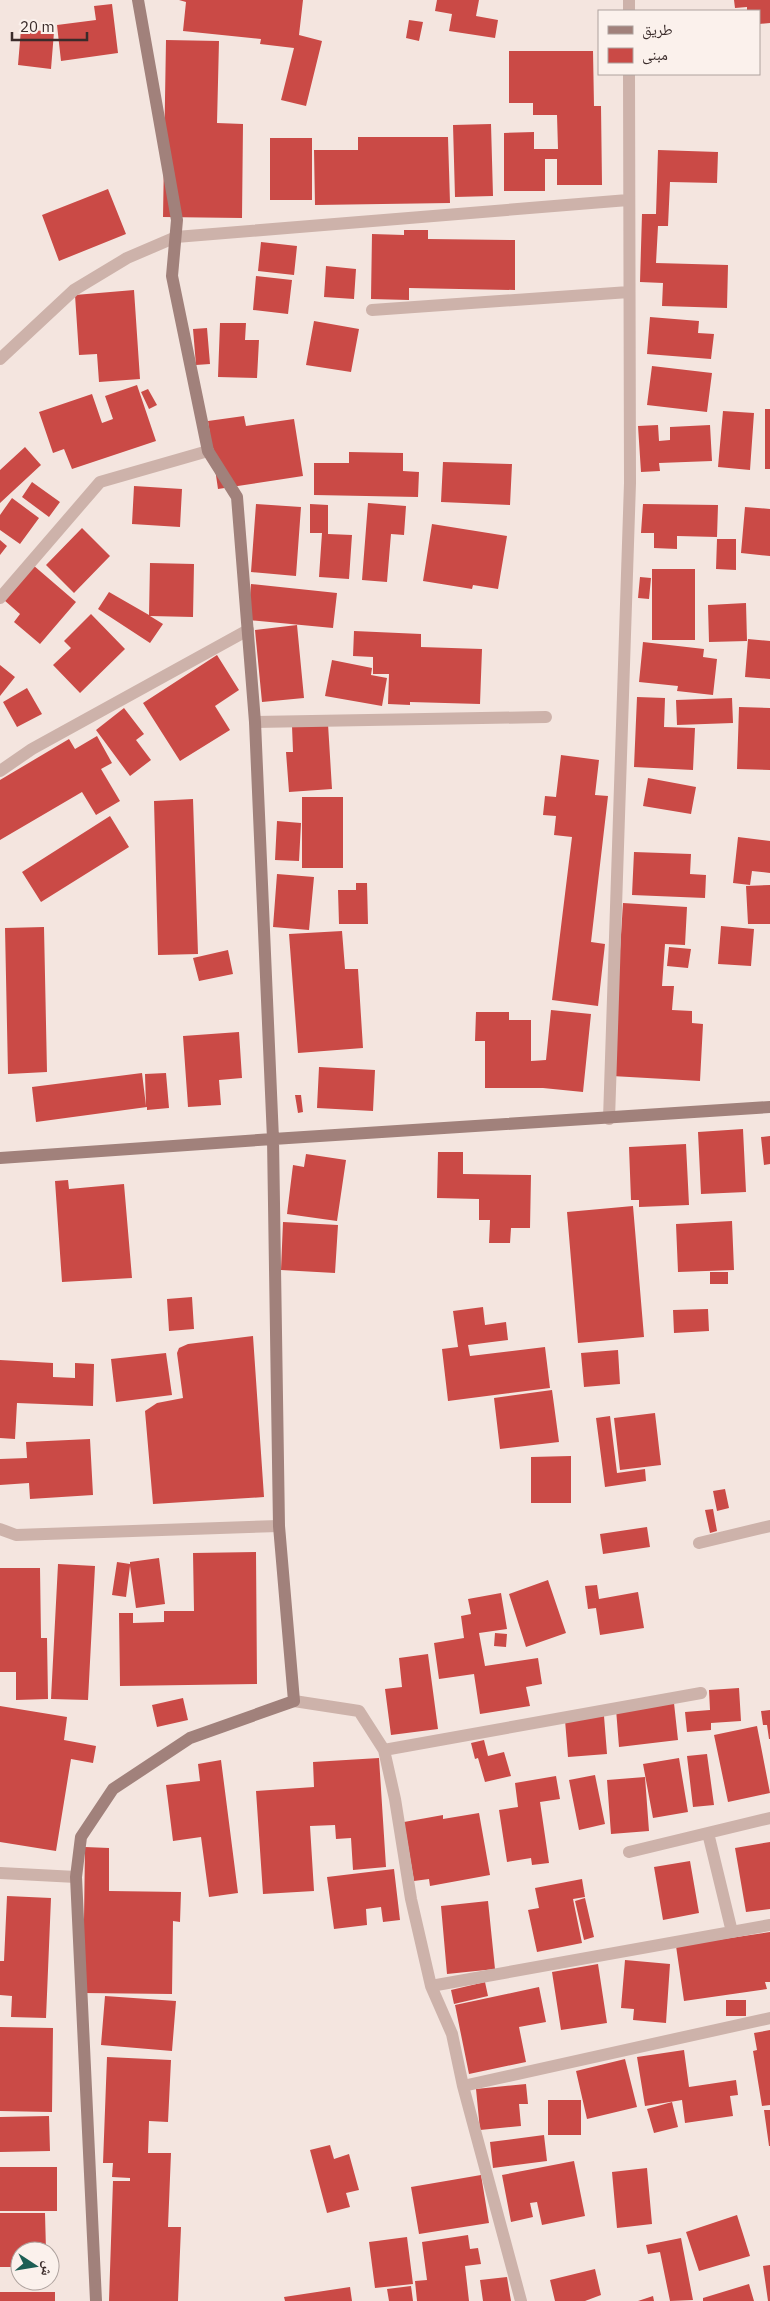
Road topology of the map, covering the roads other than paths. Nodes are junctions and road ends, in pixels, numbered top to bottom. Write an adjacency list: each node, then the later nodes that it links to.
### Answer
1 (138, 0): 4 (street)
2 (629, 75): 3 (street)
3 (628, 200): 4 (street); 5 (street)
4 (176, 237): 7 (street); 8 (street)
5 (629, 292): 6 (street); 15 (street)
6 (372, 310)
7 (0, 359)
8 (208, 451): 9 (street); 10 (street)
9 (0, 598)
10 (248, 630): 12 (street); 13 (street)
11 (546, 716): 12 (street)
12 (255, 722): 16 (street)
13 (0, 771)
14 (770, 1106): 15 (street)
15 (609, 1119): 16 (street)
16 (273, 1139): 17 (street); 18 (street)
17 (0, 1158)
18 (279, 1526): 20 (street); 23 (street)
19 (770, 1526): 21 (street)
20 (0, 1529)
21 (698, 1543)
22 (701, 1693): 24 (street)
23 (294, 1701): 24 (street); 29 (street)
24 (384, 1750): 32 (street)
25 (770, 1818): 26 (street)
26 (708, 1833): 27 (street); 31 (street)
27 (629, 1852)
28 (0, 1872): 29 (street)
29 (76, 1877): 35 (street)
30 (770, 1924): 31 (street)
31 (732, 1932): 32 (street)
32 (431, 1986): 34 (street)
33 (770, 2018): 34 (street)
34 (462, 2086): 36 (street)
35 (96, 2301)
36 (521, 2301)

